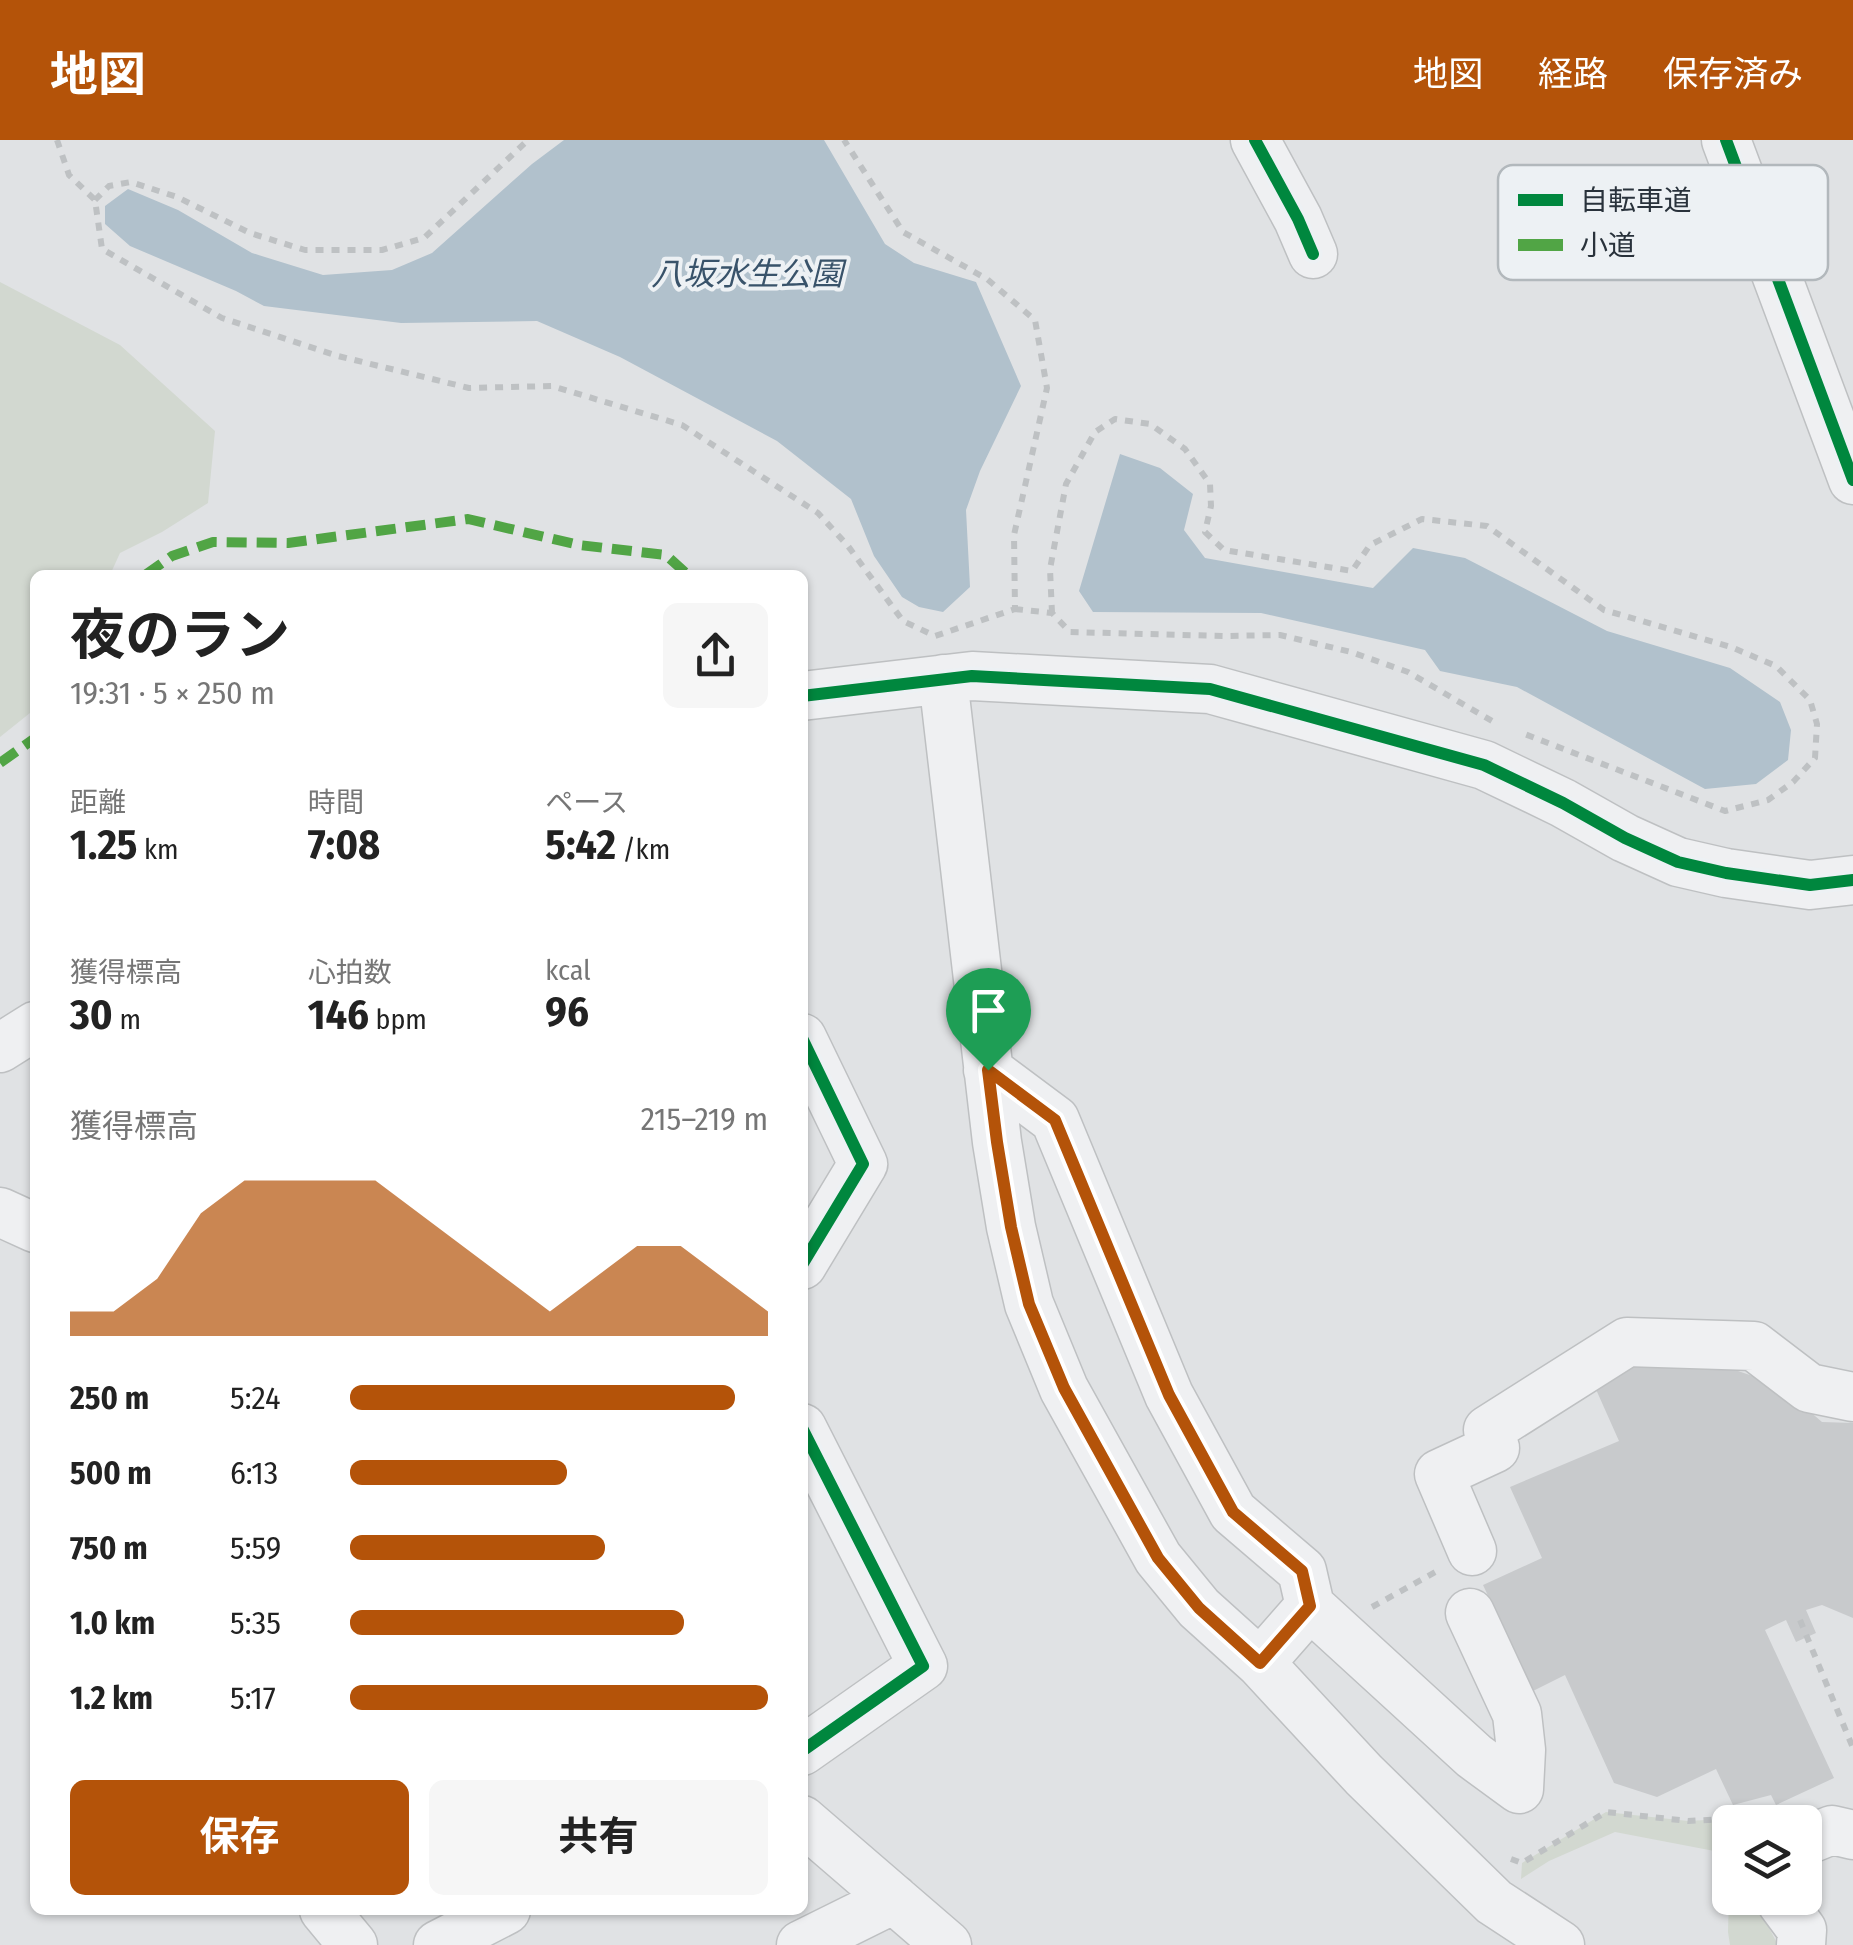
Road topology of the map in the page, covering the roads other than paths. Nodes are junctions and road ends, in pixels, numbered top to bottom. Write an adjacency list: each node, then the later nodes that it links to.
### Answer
1 (1255, 140): 4 (street)
2 (1726, 140): 3 (street)
3 (1735, 165)
4 (1313, 254)
5 (1778, 280): 6 (street)
6 (1853, 480)
7 (943, 679): 8 (street); 9 (street); 14 (street)
8 (808, 695)
9 (1853, 880)
10 (30, 1029): 11 (street)
11 (0, 1049): 13 (street)
12 (808, 1050): 17 (street)
13 (30, 1067)
14 (988, 1070): 21 (street); 23 (street)
15 (0, 1212): 16 (street)
16 (30, 1226)
17 (808, 1254)
18 (1853, 1397): 20 (street)
19 (808, 1440): 24 (street)
20 (1472, 1552)
21 (1310, 1606): 22 (street); 23 (street)
22 (1470, 1613)
23 (1260, 1663): 36 (street)
24 (808, 1747)
25 (808, 1825): 28 (street)
26 (1822, 1834): 27 (street)
27 (1853, 1836)
28 (894, 1900): 34 (street); 35 (street)
29 (328, 1915): 32 (street)
30 (496, 1915): 33 (street)
31 (1791, 1915): 37 (street)
32 (353, 1945)
33 (438, 1945)
34 (801, 1945)
35 (946, 1945)
36 (1560, 1945)
37 (1801, 1945)

